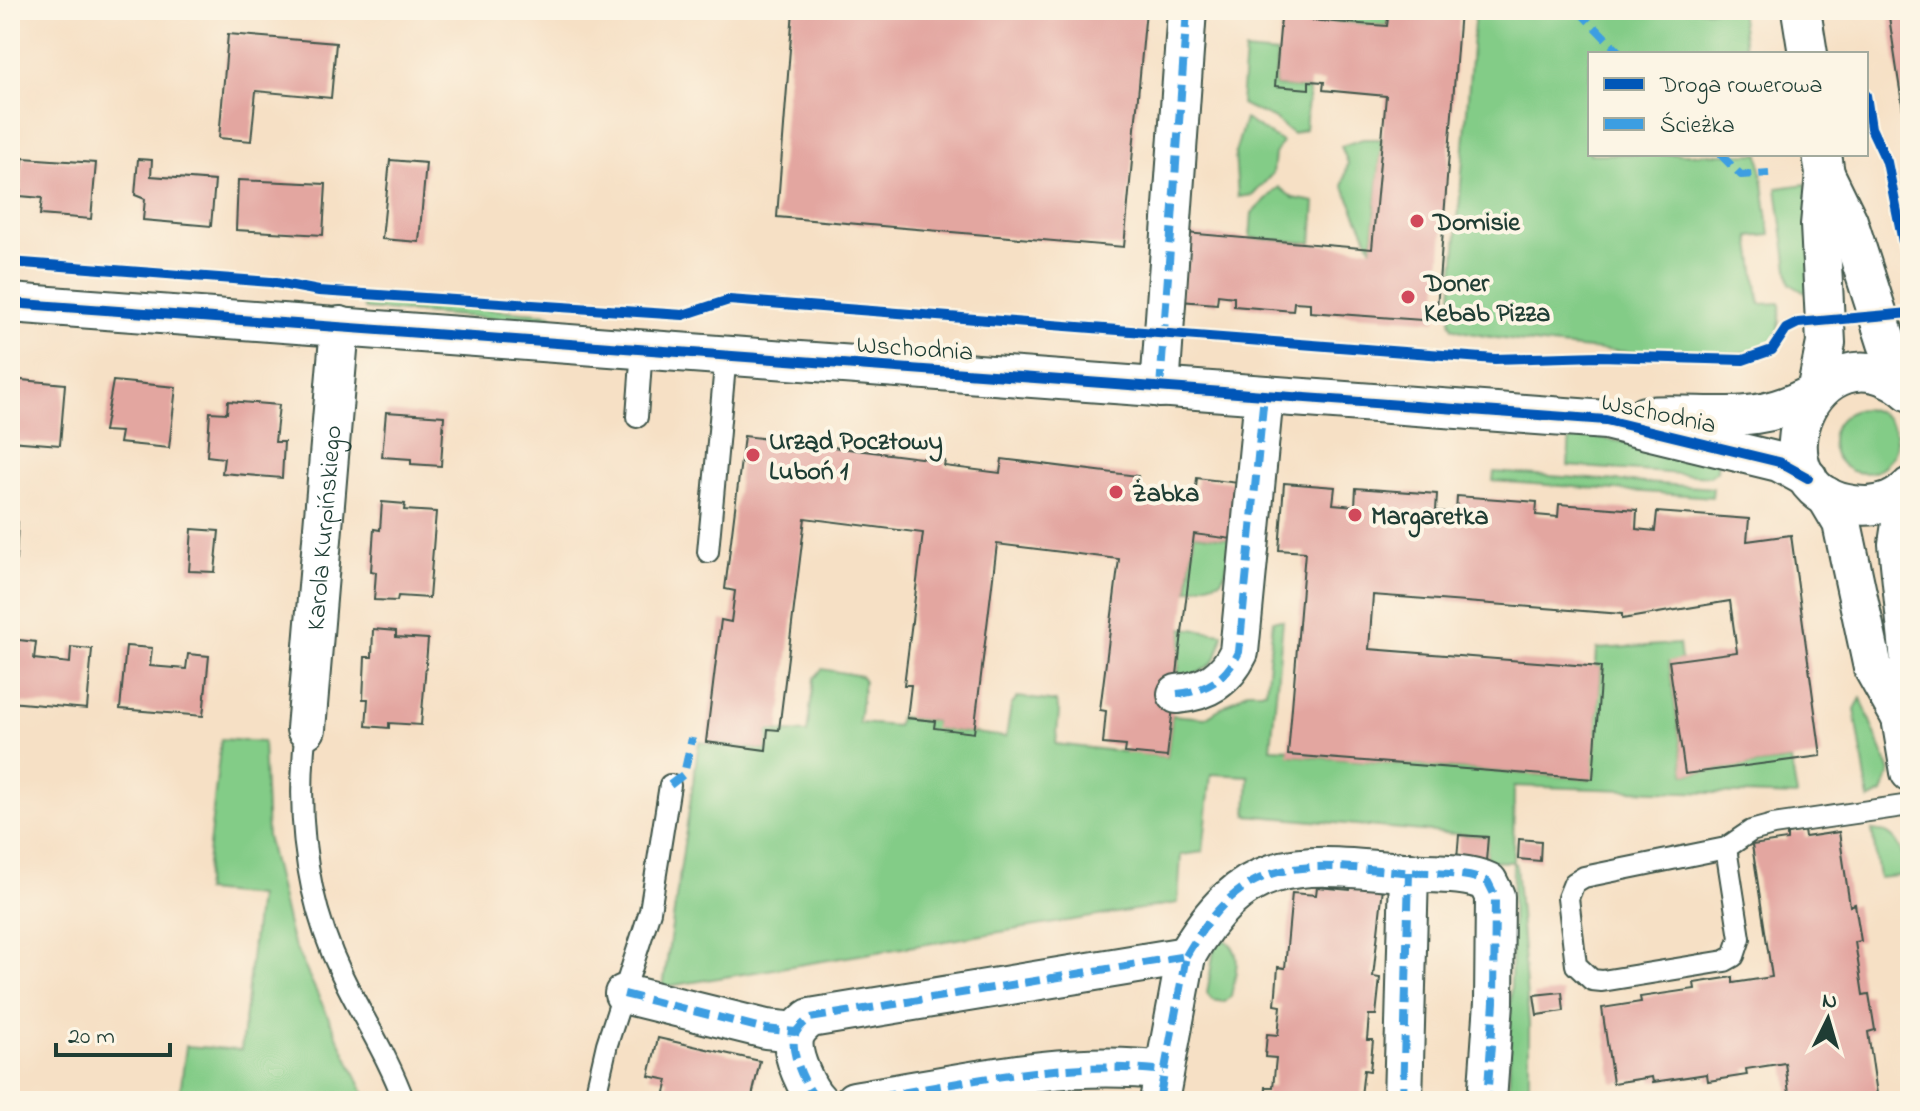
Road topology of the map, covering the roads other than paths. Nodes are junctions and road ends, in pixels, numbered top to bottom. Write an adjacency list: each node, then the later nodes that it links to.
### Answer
1 (1187, 10): 9 (street)
2 (1801, 10): 3 (street)
3 (1808, 52)
4 (1823, 164): 10 (street); 11 (street)
5 (10, 303): 6 (street, Wschodnia)
6 (340, 326): 7 (street, Wschodnia); 20 (street, Karola Kurpińskiego)
7 (642, 348): 8 (street, Wschodnia); 13 (lane)
8 (726, 354): 9 (street, Wschodnia); 17 (lane)
9 (1160, 388): 12 (street, Wschodnia)
10 (1816, 392): 11 (street, Wschodnia); 14 (street, Wschodnia); 15 (street)
11 (1910, 392)
12 (1264, 395): 14 (street, Wschodnia); 18 (street)
13 (637, 417)
14 (1606, 420): 15 (street, Wschodnia)
15 (1817, 487): 16 (street, Wschodnia); 19 (street)
16 (1908, 489): 19 (street)
17 (708, 552)
18 (1177, 694)
19 (1901, 718): 21 (street)
20 (306, 729): 30 (lane)
21 (1910, 772)
22 (670, 785): 27 (lane)
23 (1910, 805): 24 (lane)
24 (1726, 848): 24 (lane)
25 (1409, 872): 26 (street); 34 (street); 35 (street)
26 (1186, 956): 28 (street); 29 (street)
27 (624, 994): 28 (street); 31 (lane)
28 (796, 1032): 32 (street)
29 (1162, 1086): 33 (street)
30 (404, 1101)
31 (594, 1101)
32 (818, 1101)
33 (854, 1101)
34 (1403, 1101)
35 (1487, 1101)

